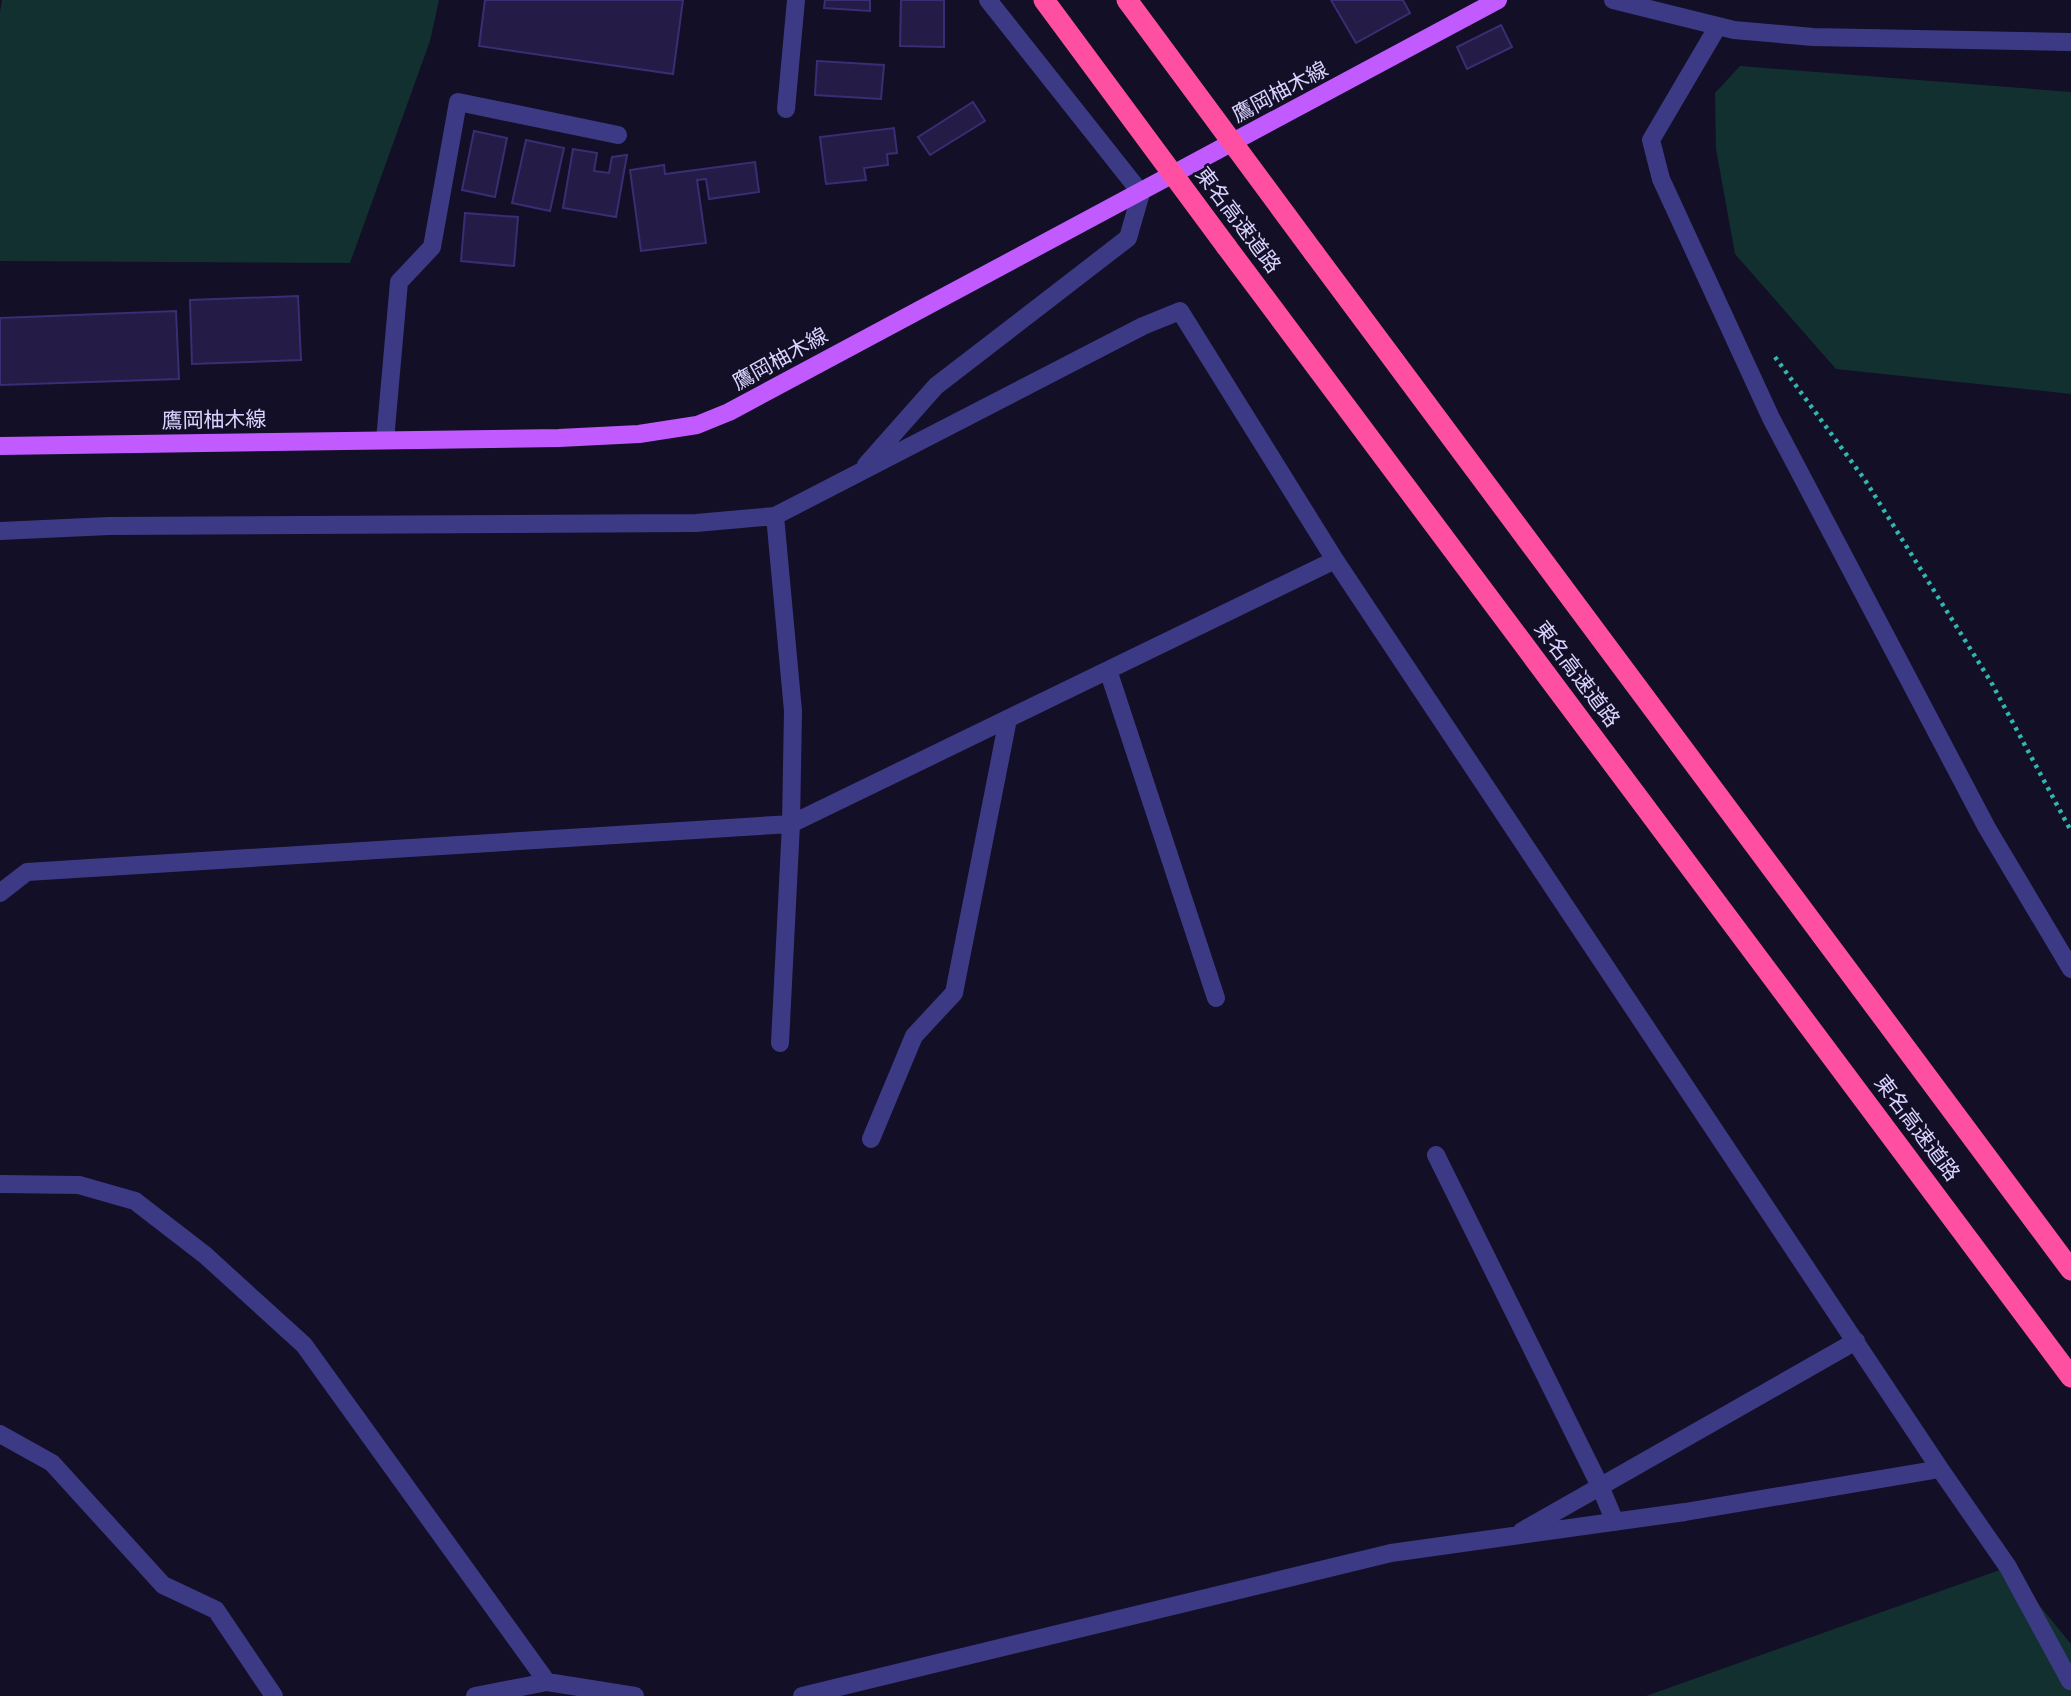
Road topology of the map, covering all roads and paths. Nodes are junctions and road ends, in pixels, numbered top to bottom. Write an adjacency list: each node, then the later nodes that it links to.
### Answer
1 (796, 0): 9 (street)
2 (988, 0): 11 (street)
3 (1044, 0): 32 (highway, 東名高速道路, bridge)
4 (1127, 0): 30 (highway, 東名高速道路, bridge)
5 (1498, 0): 11 (main road, 鷹岡柚木線)
6 (1613, 0): 7 (street)
7 (1718, 26): 8 (street); 24 (street)
8 (2071, 42)
9 (786, 109)
10 (618, 135): 13 (street)
11 (1141, 193): 13 (main road, 鷹岡柚木線); 15 (street)
12 (1766, 348): 22 (path)
13 (385, 440): 14 (main road, 鷹岡柚木線)
14 (0, 446)
15 (859, 472): 16 (street); 18 (street)
16 (775, 516): 17 (street); 21 (street)
17 (0, 531)
18 (1335, 560): 19 (street); 31 (street)
19 (1108, 670): 20 (street); 25 (street)
20 (1009, 719): 21 (street); 27 (street)
21 (791, 824): 23 (street); 26 (street)
22 (2071, 831)
23 (0, 893)
24 (2071, 969)
25 (1216, 998)
26 (780, 1043)
27 (871, 1139)
28 (1436, 1155): 35 (street)
29 (0, 1184): 39 (street)
30 (2071, 1270)
31 (1856, 1341): 34 (street); 35 (street)
32 (2071, 1377)
33 (0, 1434): 40 (street)
34 (1940, 1469): 36 (street); 38 (street)
35 (1600, 1486): 36 (street); 37 (street)
36 (1615, 1522): 37 (street)
37 (1513, 1536): 43 (street)
38 (2070, 1681)
39 (547, 1682): 41 (street); 42 (street)
40 (274, 1696)
41 (475, 1696)
42 (635, 1696)
43 (802, 1696)

